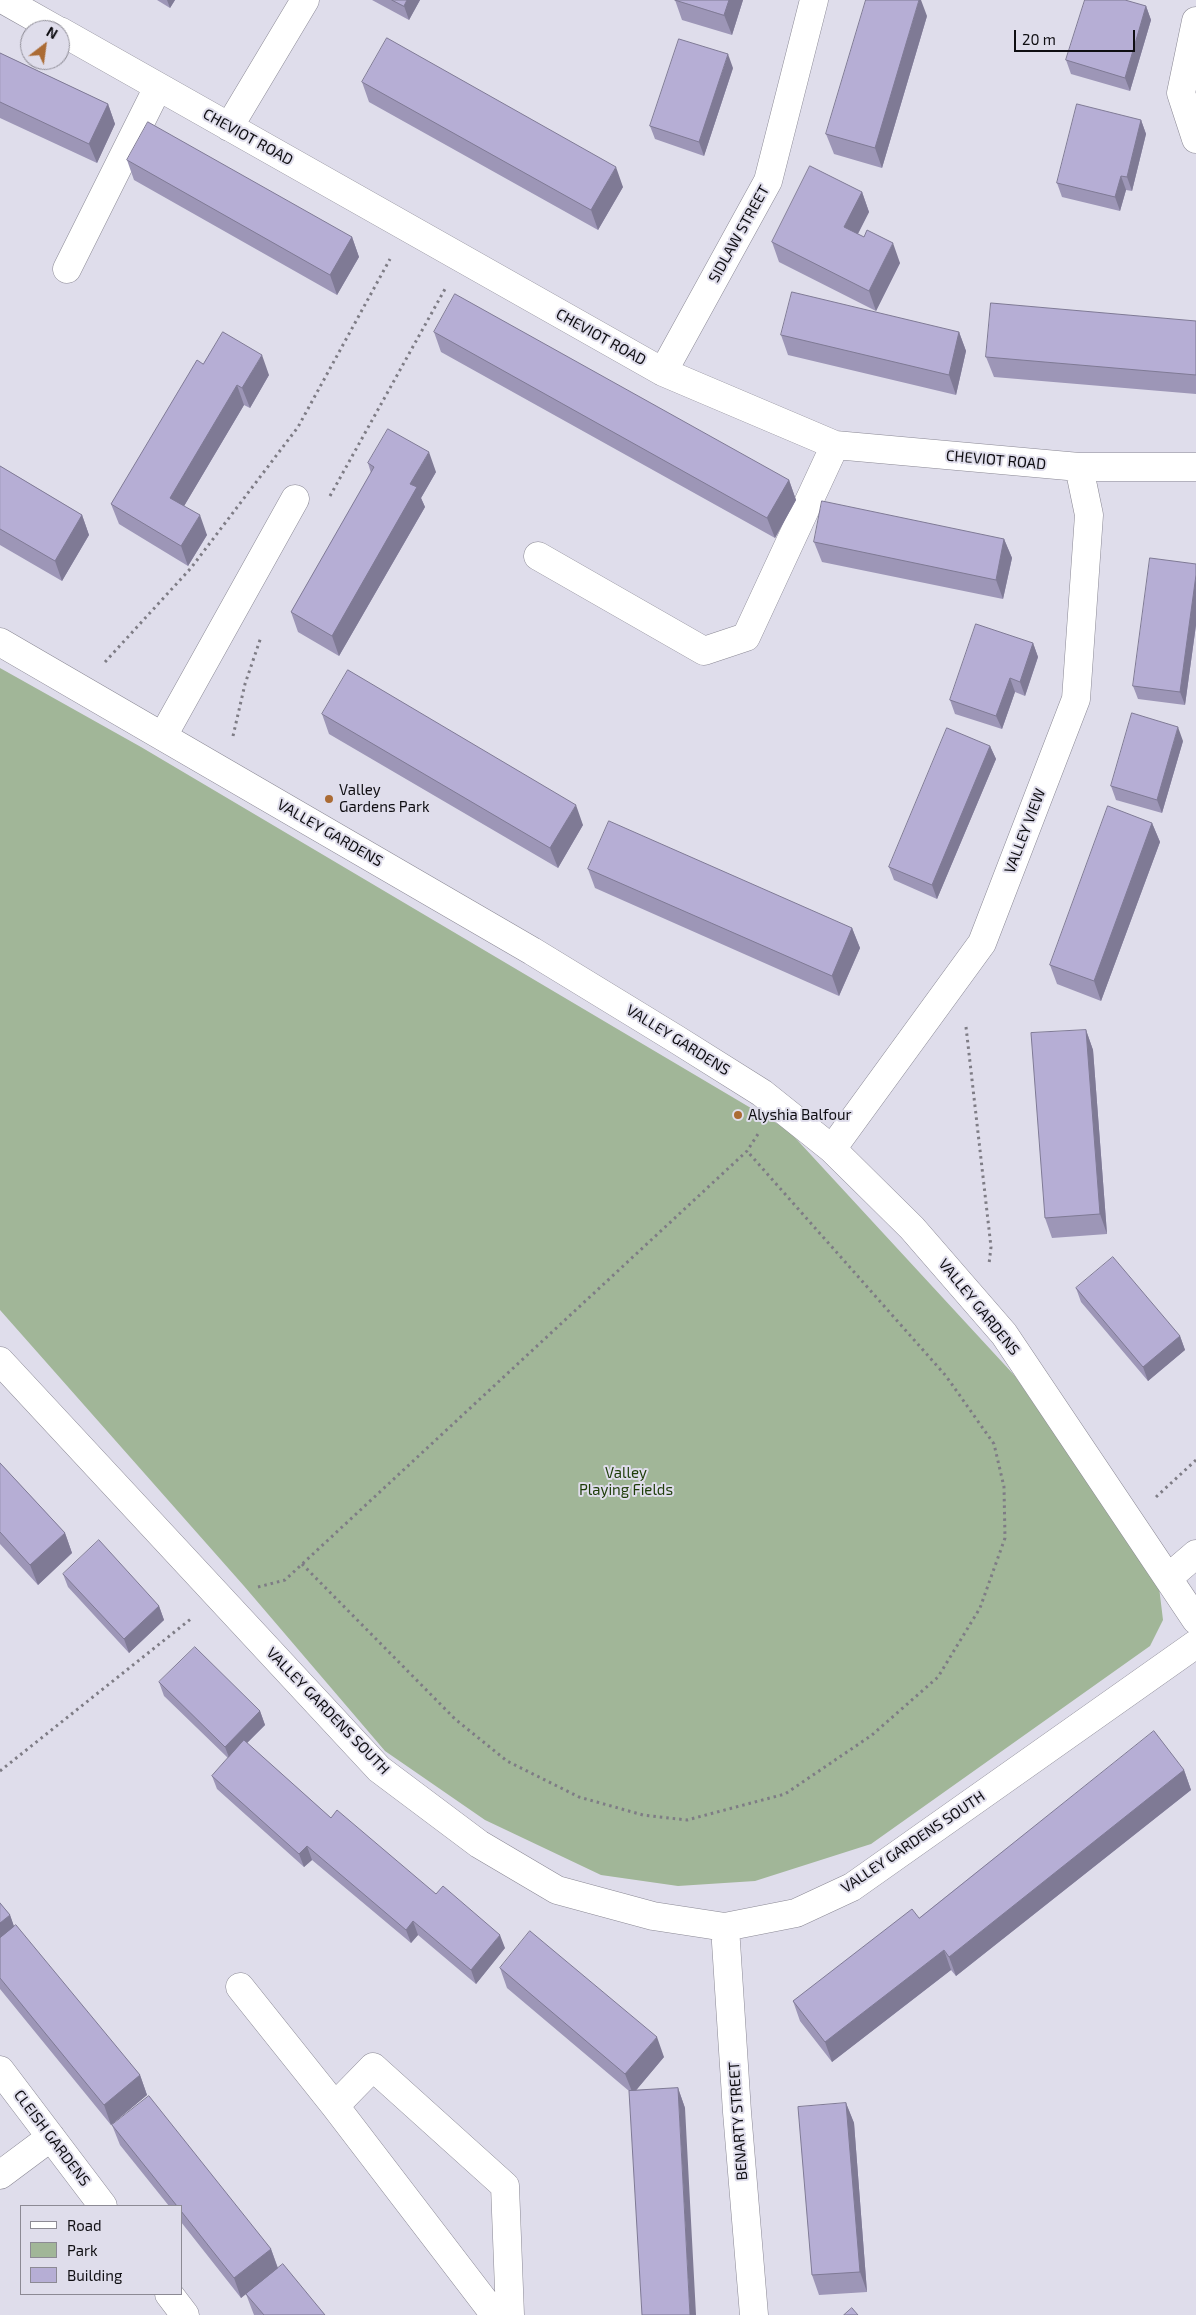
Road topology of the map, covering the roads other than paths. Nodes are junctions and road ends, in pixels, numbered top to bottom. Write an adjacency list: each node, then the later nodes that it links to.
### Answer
1 (4, 0): 4 (street, CHEVIOT ROAD)
2 (305, 0): 8 (street)
3 (814, 0): 11 (street, SIDLAW STREET)
4 (39, 20)
5 (1196, 20): 9 (street)
6 (70, 37): 7 (street, CHEVIOT ROAD)
7 (158, 87): 8 (street, CHEVIOT ROAD); 10 (street)
8 (230, 127): 11 (street, CHEVIOT ROAD)
9 (1196, 139)
10 (66, 269)
11 (663, 372): 12 (street, CHEVIOT ROAD)
12 (835, 445): 13 (street, CHEVIOT ROAD); 16 (street)
13 (1079, 467): 14 (street, CHEVIOT ROAD); 19 (street, VALLEY VIEW)
14 (1196, 467)
15 (295, 499): 18 (street)
16 (538, 556)
17 (0, 642): 18 (street, VALLEY GARDENS)
18 (163, 736): 19 (street, VALLEY GARDENS)
19 (832, 1149): 22 (street, VALLEY GARDENS)
20 (0, 1361): 25 (street, VALLEY GARDENS SOUTH)
21 (1196, 1554): 22 (street)
22 (1168, 1578): 23 (street, VALLEY GARDENS)
23 (1196, 1620)
24 (1196, 1644): 25 (street, VALLEY GARDENS SOUTH)
25 (725, 1927): 36 (street, BENARTY STREET)
26 (240, 1987): 28 (street)
27 (0, 2070): 29 (street, CLEISH GARDENS)
28 (335, 2106): 34 (street); 35 (street)
29 (51, 2137): 30 (street); 31 (street, CLEISH GARDENS)
30 (0, 2175)
31 (102, 2205)
32 (170, 2295): 33 (street)
33 (185, 2315)
34 (495, 2315)
35 (510, 2315)
36 (754, 2315)

